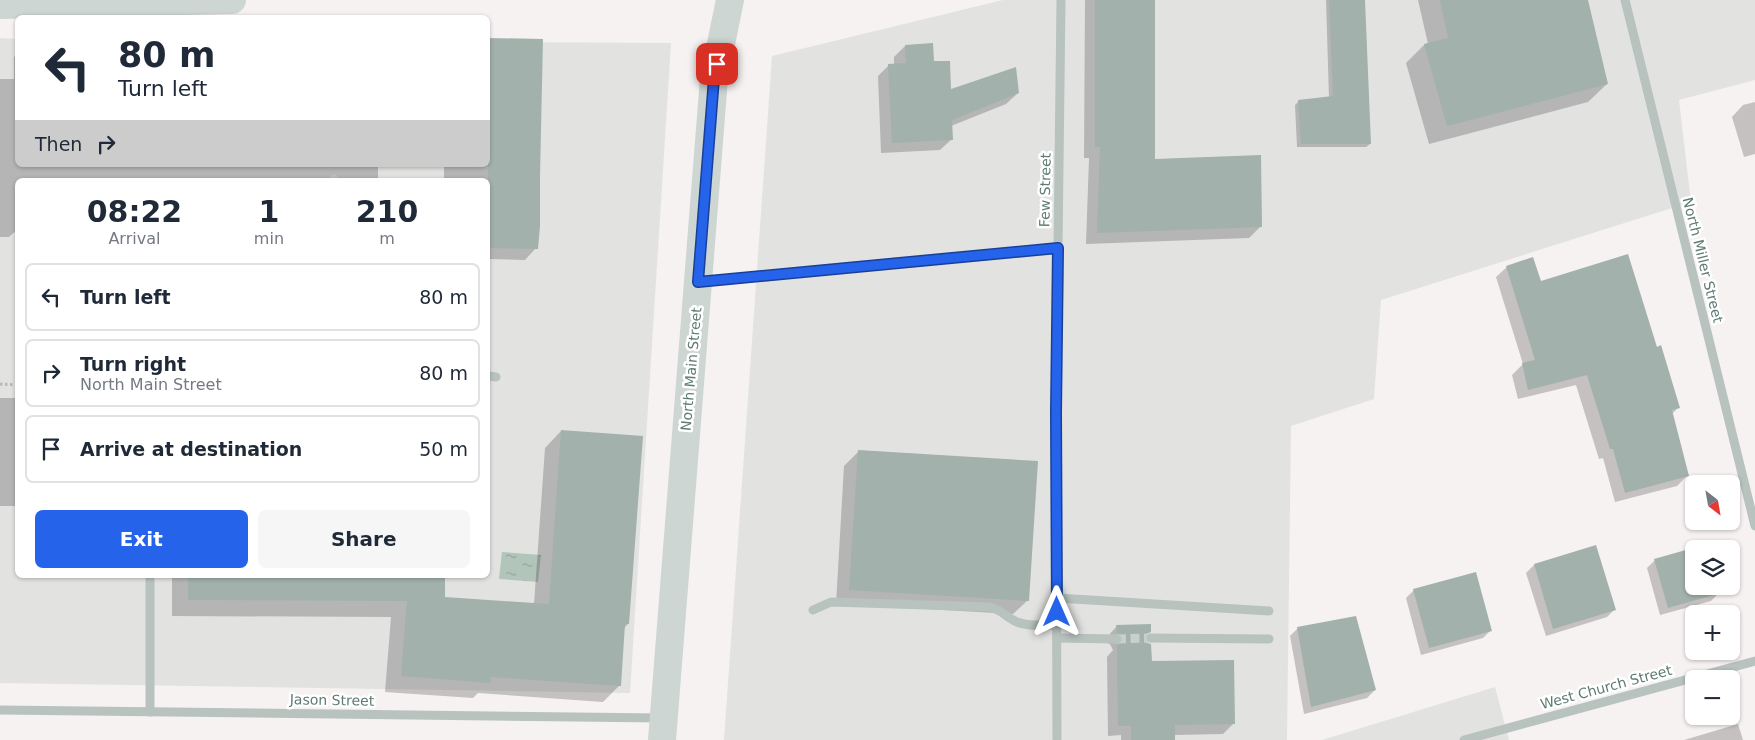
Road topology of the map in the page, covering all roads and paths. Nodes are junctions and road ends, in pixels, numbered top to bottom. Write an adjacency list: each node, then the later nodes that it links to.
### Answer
1 (232, 0): 5 (main road)
2 (730, 0): 7 (main road, North Main Street)
3 (1061, 0): 6 (street, Few Street)
4 (1625, 0): 10 (street, North Miller Street)
5 (0, 5)
6 (1058, 248): 7 (street); 12 (street, Few Street)
7 (698, 282): 23 (main road, North Main Street)
8 (0, 384): 9 (path)
9 (15, 385)
10 (1755, 526)
11 (150, 578): 22 (street)
12 (1057, 598): 14 (street); 15 (street, Few Street)
13 (813, 610): 15 (street)
14 (1269, 611)
15 (1057, 625): 16 (street, Few Street)
16 (1057, 638): 17 (street); 24 (street, Few Street)
17 (1117, 638)
18 (1151, 638): 19 (street)
19 (1269, 640)
20 (1755, 661): 25 (street, West Church Street)
21 (0, 710): 22 (street, Jason Street)
22 (150, 712): 23 (street, Jason Street)
23 (663, 729)
24 (1057, 740)
25 (1464, 740)

